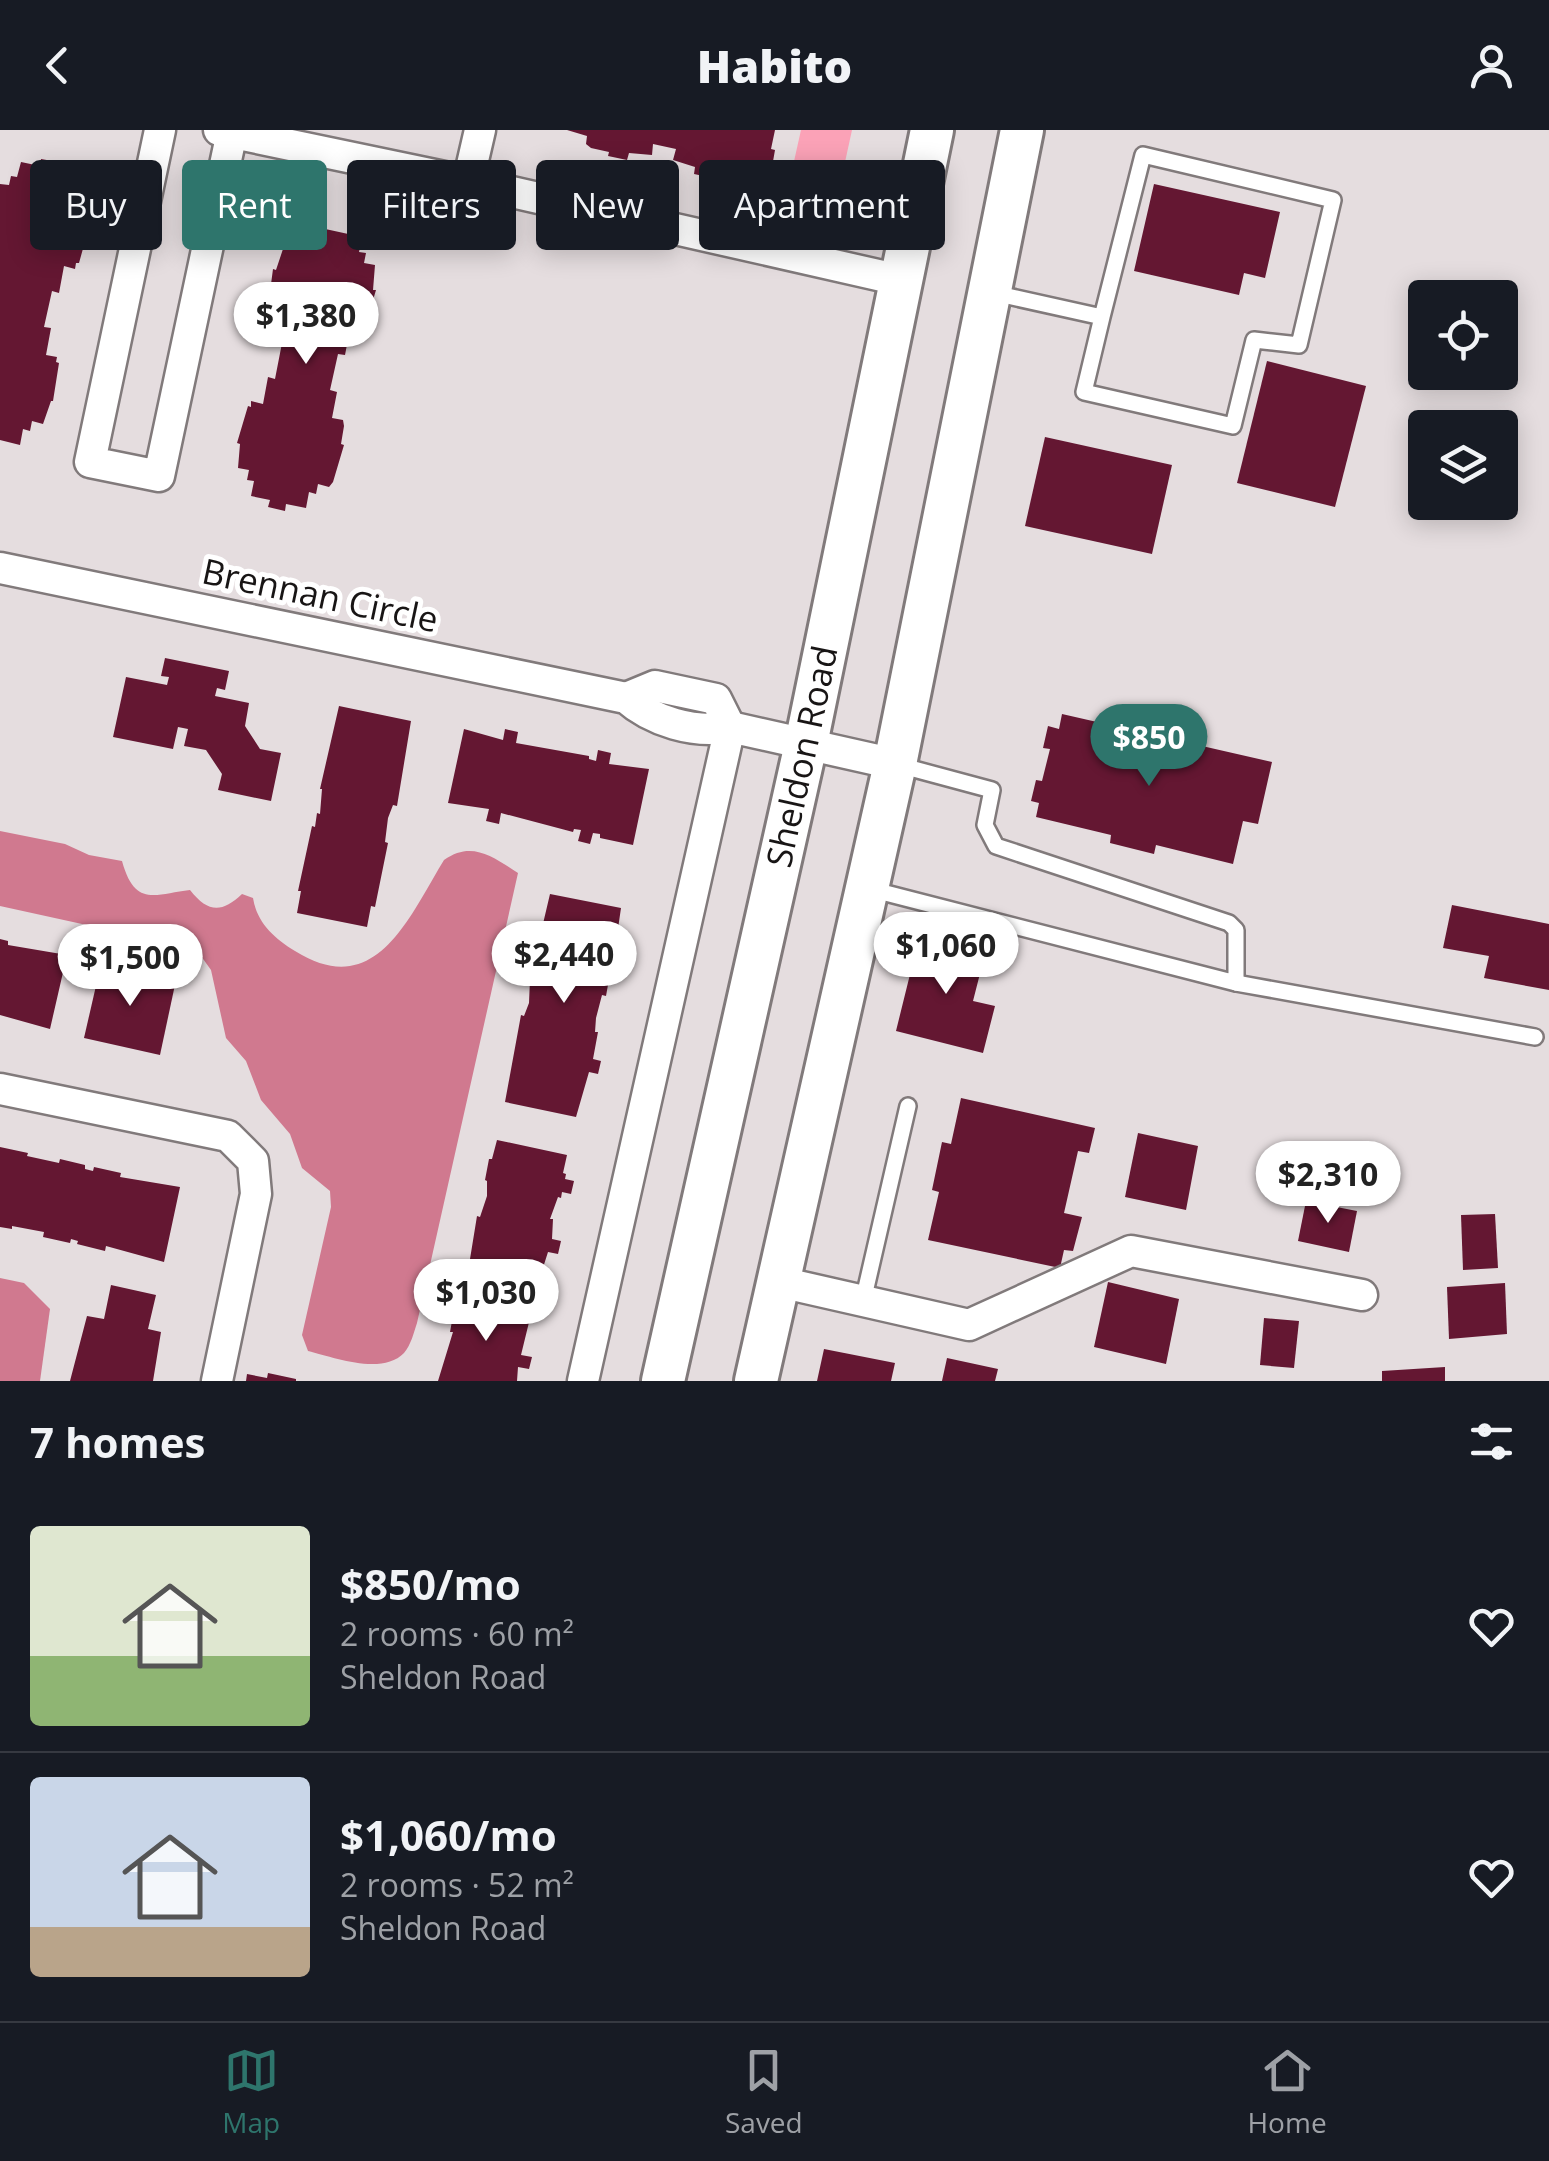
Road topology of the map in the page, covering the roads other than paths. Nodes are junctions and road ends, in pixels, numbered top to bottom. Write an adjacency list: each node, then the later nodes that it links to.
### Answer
1 (160, 130): 5 (street)
2 (480, 130): 7 (street)
3 (932, 130): 9 (main road, Sheldon Road)
4 (1022, 130): 10 (main road)
5 (225, 131): 6 (street)
6 (363, 160)
7 (473, 160)
8 (516, 193): 9 (street)
9 (900, 280): 14 (main road, Sheldon Road)
10 (990, 292): 11 (lane); 15 (main road)
11 (1102, 317): 11 (lane)
12 (0, 568): 13 (street, Brennan Circle)
13 (730, 727): 14 (street); 25 (street)
14 (806, 744): 15 (street); 26 (main road, Sheldon Road)
15 (895, 764): 16 (main road); 17 (lane)
16 (868, 888): 17 (lane); 21 (main road)
17 (1236, 983): 18 (lane)
18 (1535, 1037)
19 (0, 1089): 24 (street)
20 (908, 1106): 23 (lane)
21 (780, 1282): 23 (street); 27 (main road)
22 (1362, 1296): 23 (street)
23 (863, 1301)
24 (218, 1381)
25 (583, 1381)
26 (663, 1381)
27 (756, 1381)

